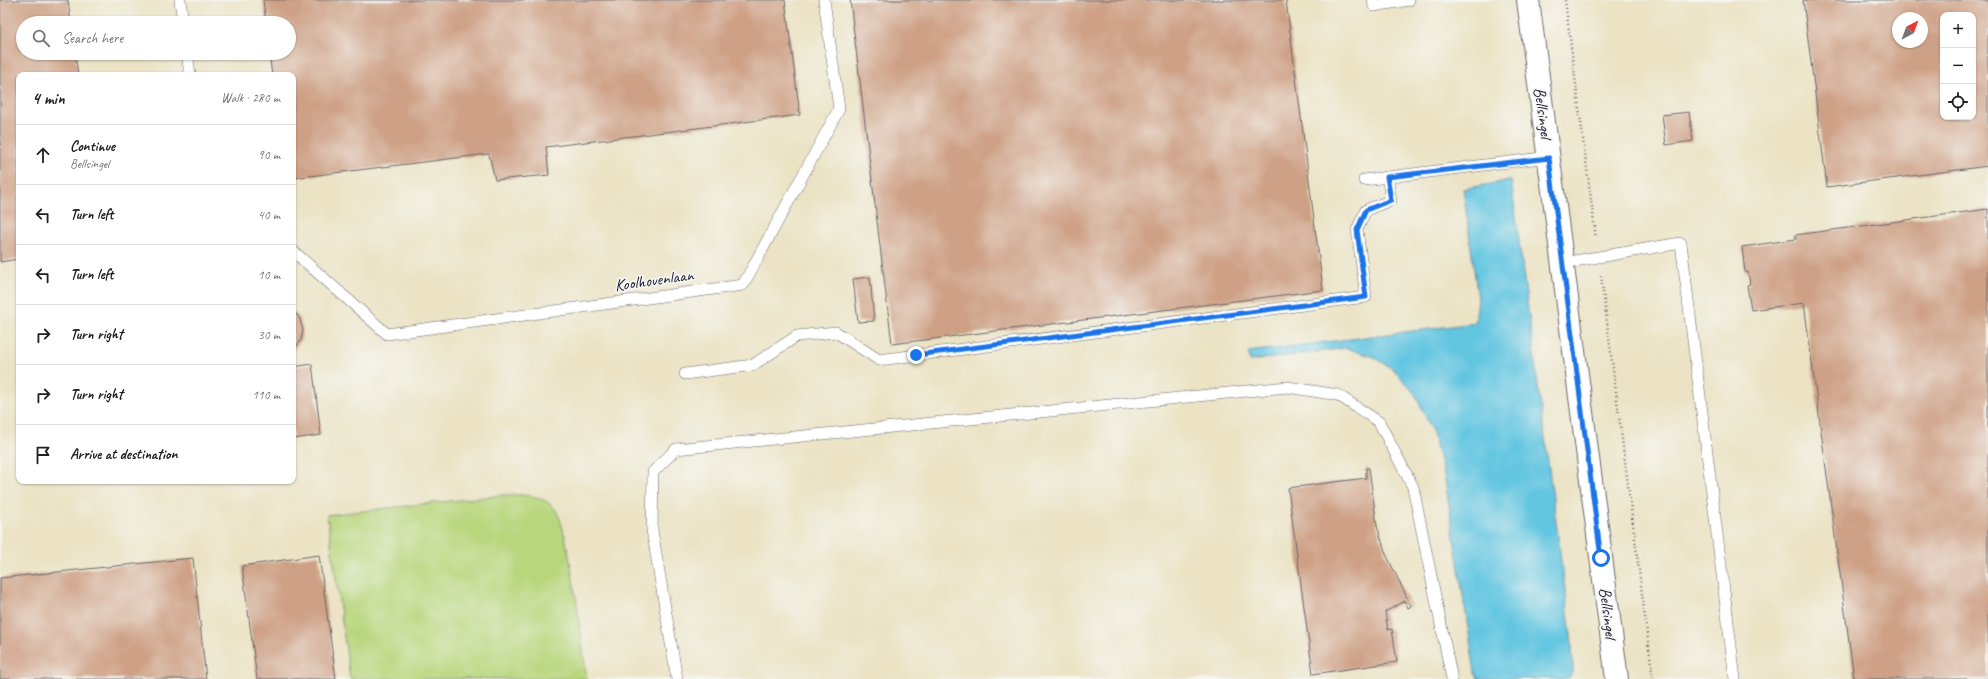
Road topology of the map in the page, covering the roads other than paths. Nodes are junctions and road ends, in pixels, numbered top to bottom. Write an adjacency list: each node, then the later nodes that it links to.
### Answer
1 (180, 0): 6 (lane)
2 (824, 0): 12 (lane, Koolhovenlaan)
3 (1373, 0): 4 (lane)
4 (1409, 0)
5 (1528, 0): 9 (street, Bellsingel)
6 (182, 16)
7 (188, 60): 8 (lane)
8 (190, 72)
9 (1549, 158): 10 (lane); 13 (street, Bellsingel)
10 (1387, 177): 11 (lane); 14 (lane)
11 (1364, 180)
12 (296, 254)
13 (1563, 263): 17 (street, Bellsingel); 18 (lane)
14 (685, 374)
15 (677, 679): 16 (lane)
16 (1452, 679)
17 (1617, 679)
18 (1735, 679)

